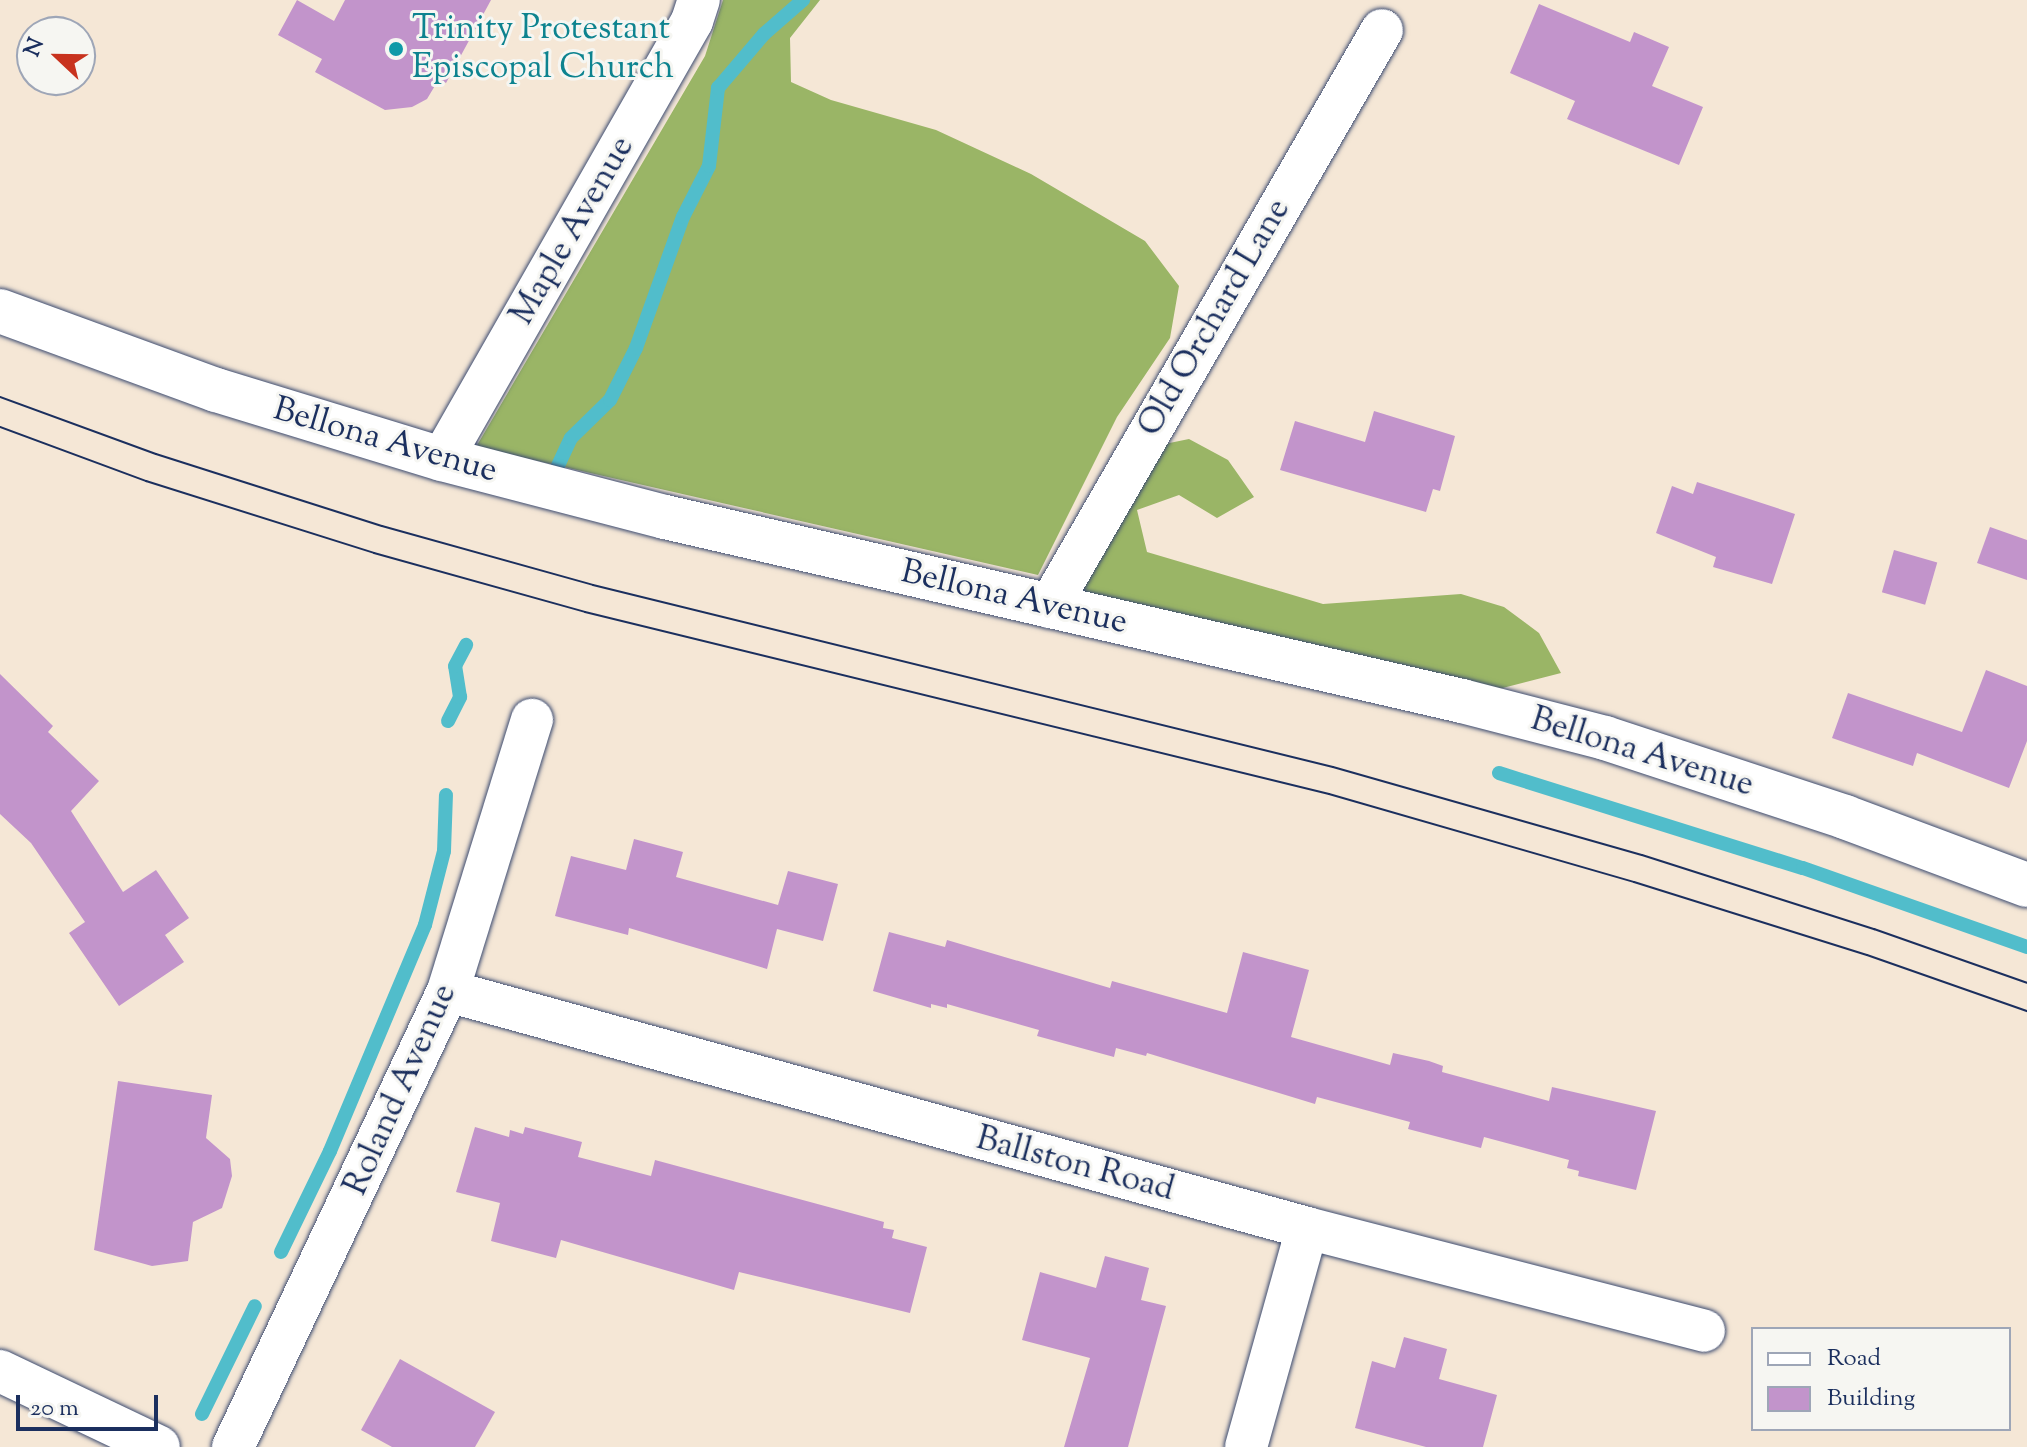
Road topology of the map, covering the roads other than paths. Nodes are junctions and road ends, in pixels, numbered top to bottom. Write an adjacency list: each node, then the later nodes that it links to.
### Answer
1 (699, 0): 4 (street, Maple Avenue)
2 (1382, 30): 5 (street, Old Orchard Lane)
3 (0, 311): 4 (street, Bellona Avenue)
4 (442, 459): 5 (street, Bellona Avenue)
5 (1049, 607): 7 (street, Bellona Avenue)
6 (532, 720): 8 (street, Roland Avenue)
7 (2027, 885)
8 (448, 991): 9 (street, Ballston Road); 13 (street, Roland Avenue)
9 (1307, 1228): 10 (street, Ballston Road); 14 (street)
10 (1704, 1331)
11 (0, 1371): 12 (street)
12 (159, 1447)
13 (233, 1447)
14 (1246, 1447)

